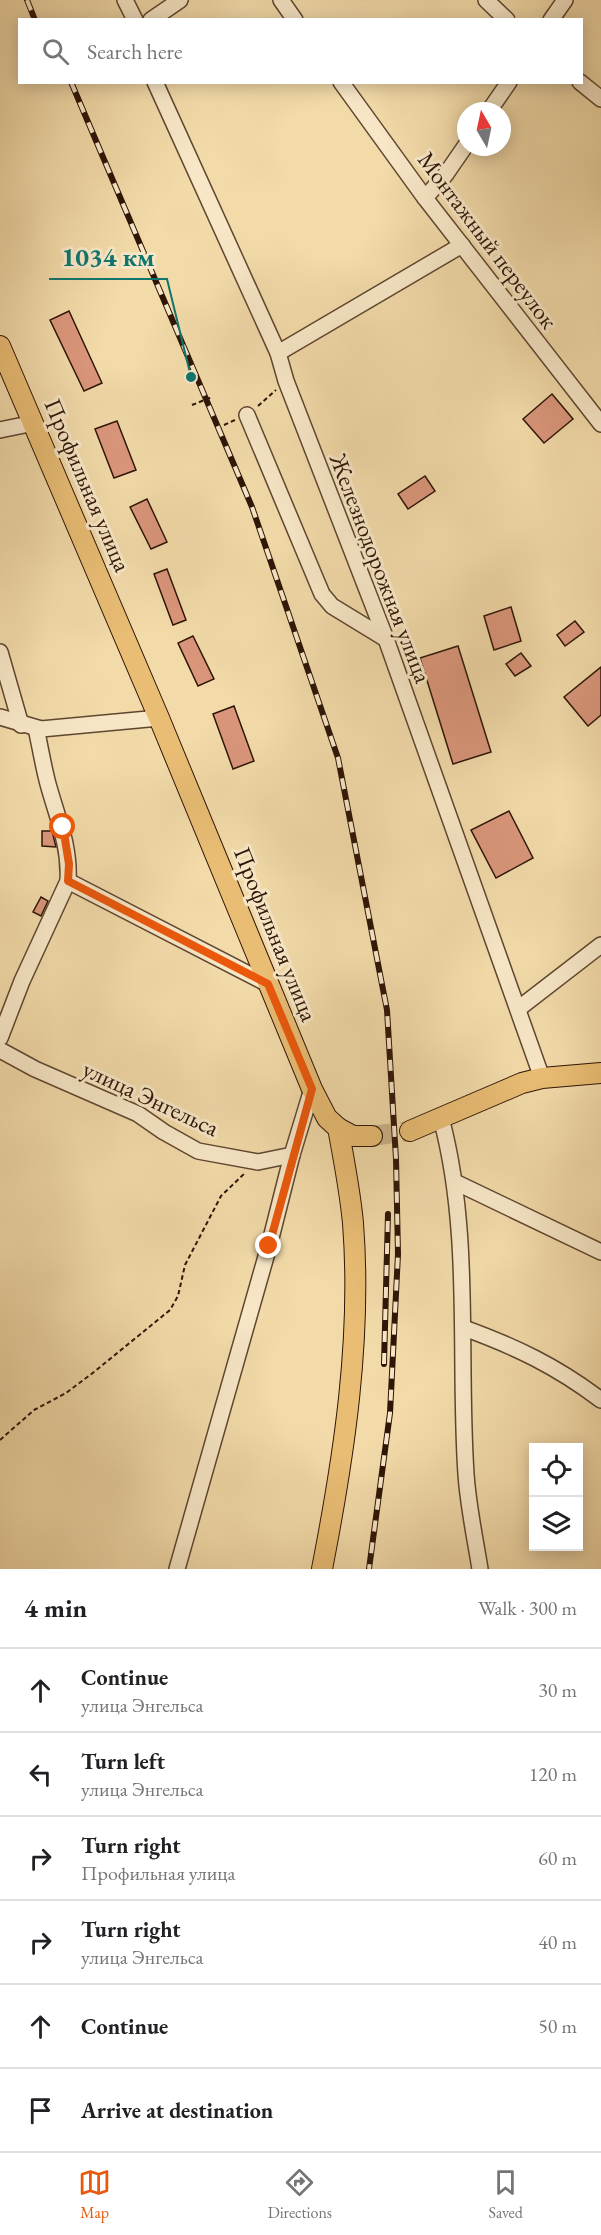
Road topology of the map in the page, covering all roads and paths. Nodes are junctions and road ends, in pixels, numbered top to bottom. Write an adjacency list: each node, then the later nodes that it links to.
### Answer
1 (125, 0): 6 (street)
2 (180, 0): 7 (street)
3 (281, 0): 8 (street)
4 (486, 0): 9 (street)
5 (565, 0): 10 (street)
6 (134, 18)
7 (154, 18)
8 (294, 18)
9 (505, 18)
10 (552, 18)
11 (156, 84): 21 (street, Железнодорожная улица)
12 (342, 84): 18 (street, Монтажный переулок)
13 (507, 84): 16 (street)
14 (582, 84): 15 (street)
15 (601, 99)
16 (495, 102)
17 (458, 156): 18 (street)
18 (425, 198): 19 (street, Монтажный переулок)
19 (462, 245): 21 (street); 27 (street, Монтажный переулок)
20 (0, 346): 26 (main road, Профильная улица)
21 (278, 353): 22 (street, Железнодорожная улица)
22 (286, 381): 25 (path); 30 (street, Железнодорожная улица)
23 (212, 397): 24 (path)
24 (192, 405)
25 (247, 415): 28 (path); 30 (street)
26 (34, 423): 29 (street); 33 (main road, Профильная улица)
27 (601, 424)
28 (224, 425)
29 (0, 430)
30 (386, 639): 38 (street, Железнодорожная улица)
31 (0, 652): 34 (street)
32 (0, 717): 34 (street)
33 (159, 718): 34 (street); 37 (main road, Профильная улица)
34 (28, 726): 35 (street)
35 (68, 881): 37 (street); 39 (street)
36 (601, 945): 38 (street)
37 (268, 984): 43 (main road, Профильная улица)
38 (518, 1009): 42 (street, Железнодорожная улица)
39 (0, 1038)
40 (0, 1050): 49 (street, улица Энгельса)
41 (601, 1073): 42 (main road)
42 (542, 1078): 44 (main road)
43 (312, 1089): 45 (main road, Профильная улица); 48 (street)
44 (441, 1118): 46 (main road); 50 (street)
45 (338, 1128): 47 (main road); 56 (main road, Профильная улица)
46 (410, 1131)
47 (372, 1136)
48 (292, 1155): 49 (street, улица Энгельса); 55 (street)
49 (258, 1162): 54 (path)
50 (455, 1182): 51 (street); 52 (street)
51 (601, 1252)
52 (464, 1328): 53 (street); 57 (street)
53 (601, 1400)
54 (0, 1440)
55 (177, 1569)
56 (322, 1569)
57 (480, 1569)

